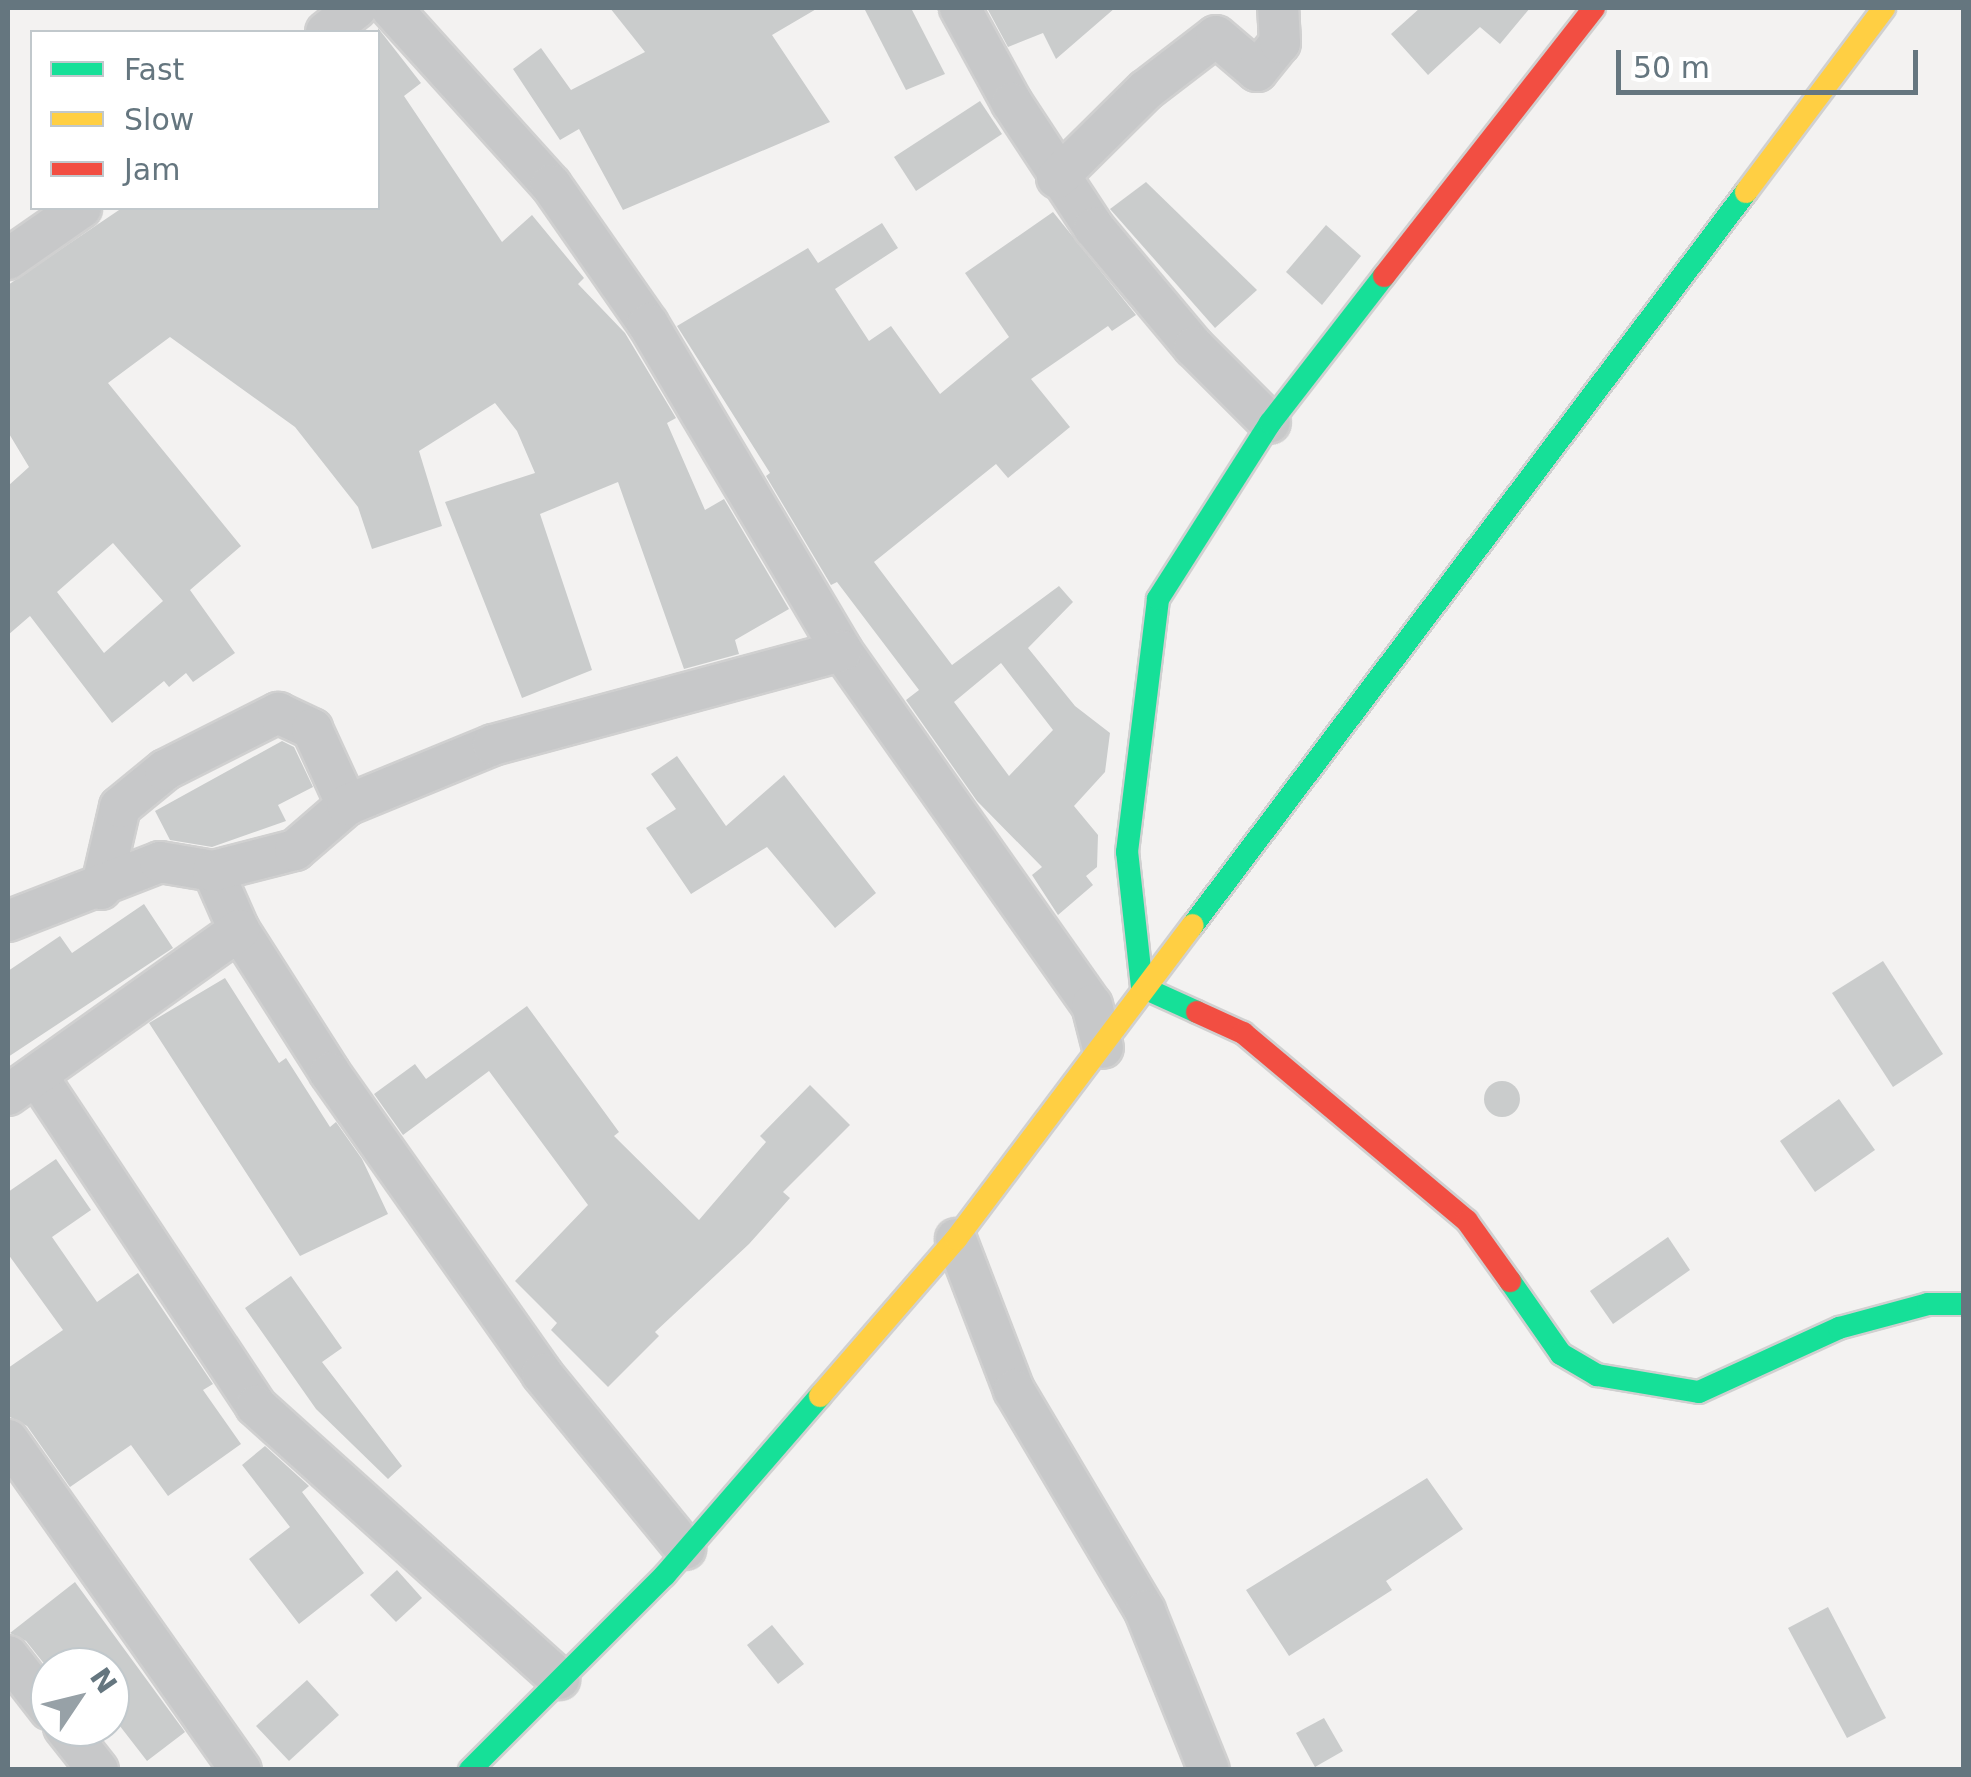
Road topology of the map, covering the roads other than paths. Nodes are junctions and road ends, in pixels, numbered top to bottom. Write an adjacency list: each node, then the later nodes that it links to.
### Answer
1 (357, 8): 7 (street)
2 (391, 8): 12 (street)
3 (960, 8): 8 (street)
4 (1278, 8): 8 (street)
5 (1594, 8): 11 (main road)
6 (1884, 8): 18 (main road)
7 (329, 30)
8 (1058, 178): 11 (street)
9 (78, 210): 10 (street)
10 (8, 259)
11 (1270, 423): 18 (main road)
12 (842, 651): 13 (street); 19 (street)
13 (346, 805): 14 (street); 15 (street)
14 (214, 871): 15 (street); 17 (street)
15 (101, 890): 16 (street)
16 (8, 921)
17 (239, 930): 20 (street); 24 (street)
18 (1142, 986): 19 (main road); 22 (main road)
19 (1103, 1048): 21 (main road)
20 (22, 1086): 26 (street)
21 (956, 1239): 24 (main road); 32 (street)
22 (1964, 1304)
23 (8, 1440): 30 (street)
24 (685, 1549): 26 (main road)
25 (8, 1656): 27 (street)
26 (559, 1680): 31 (main road)
27 (30, 1684)
28 (80, 1747): 29 (street)
29 (98, 1770)
30 (242, 1770)
31 (470, 1770)
32 (1209, 1770)

